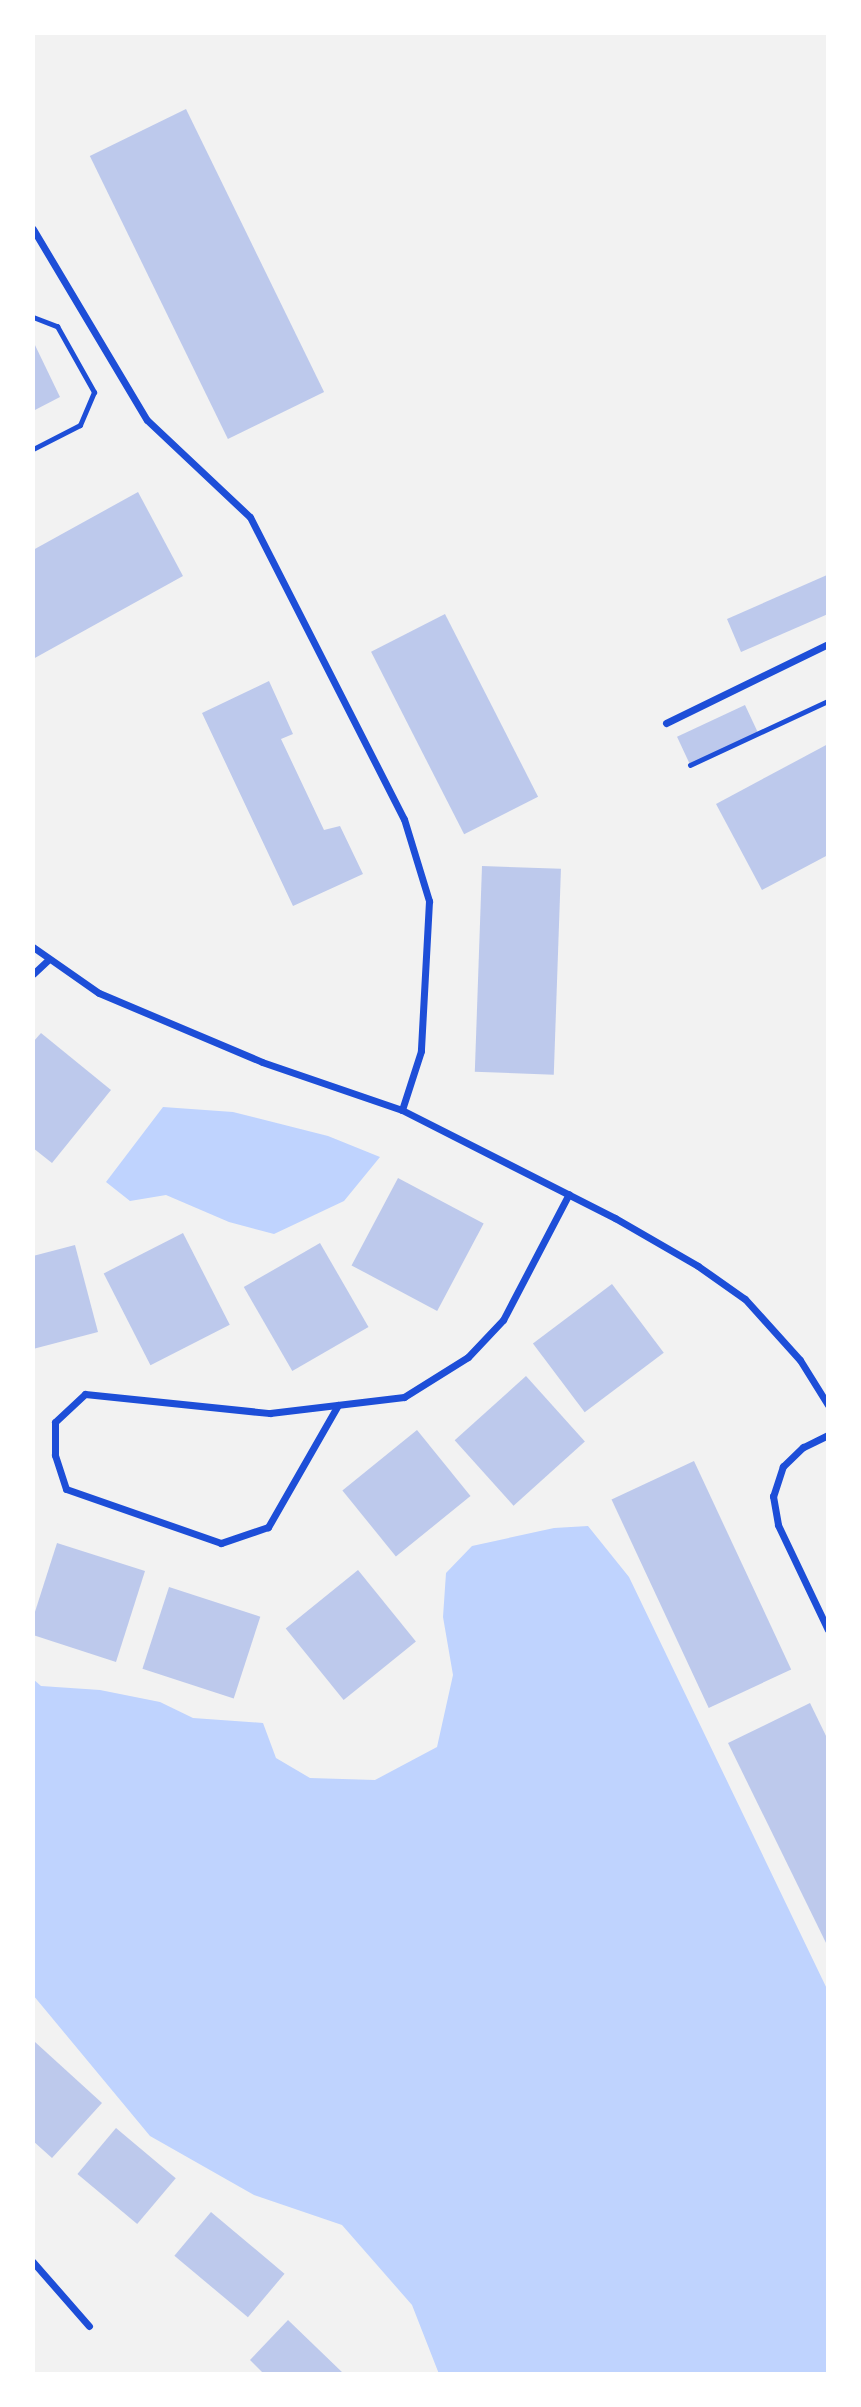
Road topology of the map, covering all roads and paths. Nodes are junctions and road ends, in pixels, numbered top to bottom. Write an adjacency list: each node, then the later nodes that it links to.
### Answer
1 (33, 229): 11 (street)
2 (33, 317): 3 (lane)
3 (33, 449)
4 (828, 644): 6 (street)
5 (828, 701): 7 (path)
6 (666, 723)
7 (690, 765)
8 (33, 947): 9 (street)
9 (47, 961): 10 (street); 11 (street)
10 (33, 974)
11 (402, 1110): 12 (street)
12 (569, 1194): 13 (street); 14 (street)
13 (338, 1405)
14 (828, 1405)
15 (828, 1435): 16 (street)
16 (828, 1630)
17 (33, 2262): 18 (street)
18 (89, 2326)

